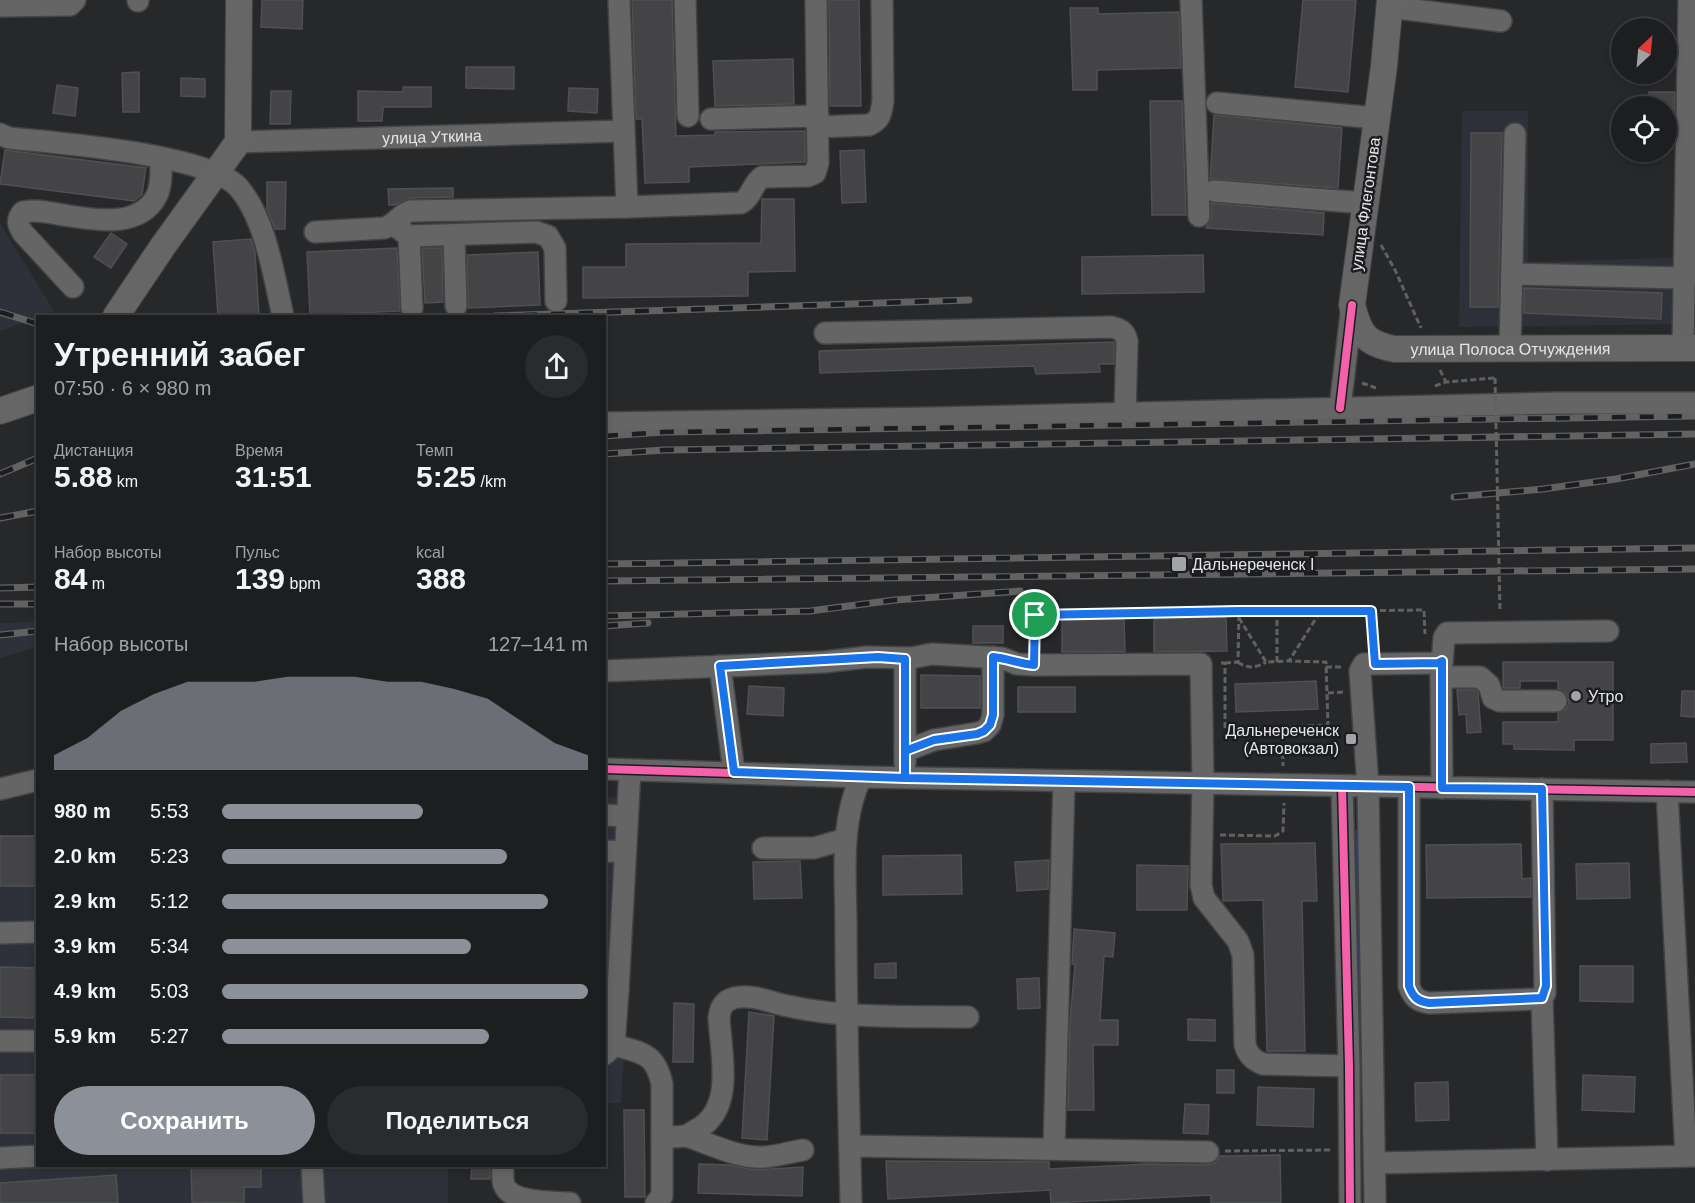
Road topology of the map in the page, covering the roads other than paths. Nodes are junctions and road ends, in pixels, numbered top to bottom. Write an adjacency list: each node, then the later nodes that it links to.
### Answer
1 (75, 0): 10 (street)
2 (238, 0): 20 (main road)
3 (619, 0): 17 (street)
4 (685, 0): 13 (street)
5 (816, 0): 16 (street)
6 (882, 0): 16 (street)
7 (1191, 0): 26 (street)
8 (1689, 2): 30 (street)
9 (1390, 3): 11 (street); 14 (main road, улица Флегонтова)
10 (0, 6)
11 (1502, 21)
12 (1216, 103): 14 (street)
13 (688, 116)
14 (1377, 118): 24 (main road, улица Флегонтова)
15 (711, 119): 16 (street)
16 (818, 122): 25 (street)
17 (623, 131): 20 (street, улица Уткина); 25 (street)
18 (0, 134): 21 (street)
19 (1515, 134): 31 (street)
20 (238, 142): 22 (main road)
21 (161, 158): 22 (street); 32 (street)
22 (216, 173): 37 (main road); 38 (street)
23 (1214, 191): 24 (street)
24 (1365, 203): 34 (main road, улица Флегонтова)
25 (627, 207): 27 (street)
26 (1198, 216)
27 (400, 231): 28 (street); 29 (street); 36 (street)
28 (315, 232)
29 (454, 236): 33 (street); 35 (street)
30 (1690, 273): 31 (street); 40 (street)
31 (1512, 274): 41 (street)
32 (73, 287)
33 (556, 301)
34 (1352, 305): 41 (main road, улица Полоса Отчуждения); 44 (street, улица Флегонтова)
35 (456, 306)
36 (412, 309)
37 (117, 315)
38 (283, 315)
39 (825, 333): 46 (street)
40 (1689, 340): 41 (main road, улица Полоса Отчуждения)
41 (1510, 348)
42 (36, 399): 45 (main road)
43 (1695, 403): 44 (street)
44 (1340, 408): 46 (street)
45 (0, 411)
46 (1125, 413): 47 (street)
47 (606, 423)
48 (1608, 631): 52 (street)
49 (993, 657): 50 (street); 55 (street); 63 (street)
50 (905, 659): 51 (street); 55 (street)
51 (720, 666): 53 (street); 58 (street)
52 (1436, 667): 54 (street); 65 (street); 67 (street)
53 (606, 671)
54 (1556, 701)
55 (905, 751): 60 (street)
56 (606, 769): 57 (street)
57 (630, 770): 58 (street); 73 (street)
58 (734, 772): 59 (street)
59 (861, 777): 60 (street); 74 (street)
60 (905, 778): 62 (street)
61 (36, 780): 68 (street)
62 (1064, 781): 63 (street); 91 (street)
63 (1203, 782): 64 (street); 87 (street)
64 (1342, 786): 65 (street); 87 (street)
65 (1368, 787): 66 (street); 98 (street)
66 (1409, 787): 67 (street); 81 (street)
67 (1442, 788): 69 (street)
68 (0, 789)
69 (1542, 789): 70 (street); 81 (street)
70 (1667, 791): 71 (street); 95 (street)
71 (1695, 792)
72 (606, 815): 73 (street)
73 (627, 816): 76 (street)
74 (846, 839): 75 (street); 82 (street)
75 (763, 848)
76 (615, 851): 77 (street)
77 (613, 917): 80 (street)
78 (36, 932): 79 (street)
79 (1, 933)
80 (611, 989): 86 (street)
81 (1542, 998): 97 (street)
82 (846, 1015): 83 (street); 88 (street); 90 (street)
83 (968, 1017)
84 (0, 1041): 85 (street)
85 (36, 1041)
86 (609, 1049): 89 (street)
87 (1349, 1066): 105 (street)
88 (686, 1136): 89 (street); 92 (street)
89 (662, 1137): 103 (street)
90 (850, 1146): 91 (street); 104 (street)
91 (1054, 1149): 93 (street)
92 (803, 1150)
93 (1208, 1152)
94 (36, 1156): 96 (street)
95 (1691, 1156): 97 (street)
96 (0, 1158)
97 (1546, 1160): 98 (street)
98 (1376, 1163): 106 (street)
99 (312, 1167): 101 (street)
100 (503, 1167): 102 (street)
101 (314, 1203)
102 (570, 1203)
103 (656, 1203)
104 (851, 1203)
105 (1350, 1203)
106 (1376, 1203)

